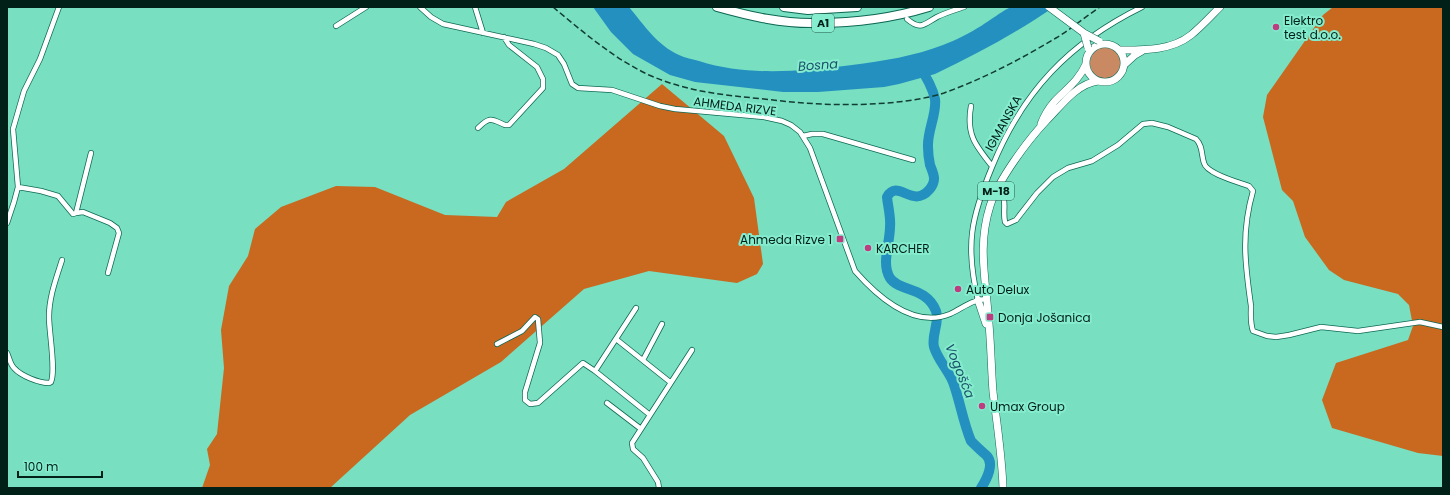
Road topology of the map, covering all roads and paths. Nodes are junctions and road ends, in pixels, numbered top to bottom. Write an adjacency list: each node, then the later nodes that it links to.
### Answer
1 (58, 7): 32 (street)
2 (366, 7): 14 (street)
3 (420, 7): 15 (street, AHMEDA RIZVE)
4 (475, 7): 15 (street)
5 (717, 7): 8 (highway, A1)
6 (784, 7): 7 (highway, A1)
7 (856, 7)
8 (929, 7)
9 (964, 7): 13 (street)
10 (1049, 7): 16 (main road, bridge)
11 (1142, 7): 31 (street, IGMANSKA)
12 (1220, 7): 20 (main road, M-18)
13 (907, 19)
14 (336, 26)
15 (483, 33): 17 (street, AHMEDA RIZVE)
16 (1084, 33): 18 (main road, bridge); 21 (main road, bridge)
17 (504, 37): 26 (street); 28 (street, AHMEDA RIZVE)
18 (1102, 43): 19 (main road, M-18); 21 (main road)
19 (1119, 50): 20 (main road, M-18); 23 (main road)
20 (1144, 50): 23 (main road, M-18)
21 (1088, 52): 22 (main road, M-18)
22 (1086, 64): 24 (main road); 27 (main road, M-18)
23 (1124, 65): 24 (main road, M-18)
24 (1098, 81): 27 (main road, M-18)
25 (972, 106): 31 (street)
26 (478, 128)
27 (1039, 128): 33 (main road, M-18)
28 (803, 136): 30 (street); 39 (street, AHMEDA RIZVE)
29 (91, 153): 34 (street)
30 (913, 160)
31 (992, 166): 39 (street, IGMANSKA)
32 (18, 187): 34 (street); 35 (street)
33 (997, 189): 38 (main road, M-18); 42 (street)
34 (76, 213): 37 (street)
35 (7, 223)
36 (62, 260): 47 (street)
37 (108, 273)
38 (987, 299): 39 (street, AHMEDA RIZVE); 43 (main road, M-18)
39 (978, 300): 43 (main road)
40 (636, 308): 44 (street)
41 (662, 324): 48 (street)
42 (1443, 327)
43 (990, 334): 55 (main road, M-18)
44 (616, 339): 48 (street); 49 (street)
45 (497, 344): 49 (street)
46 (692, 350): 50 (street)
47 (7, 353)
48 (642, 360): 50 (street)
49 (595, 371): 52 (street)
50 (670, 382): 52 (street)
51 (607, 402): 53 (street)
52 (650, 415): 53 (street)
53 (641, 429): 54 (street)
54 (659, 488)
55 (1003, 488)

